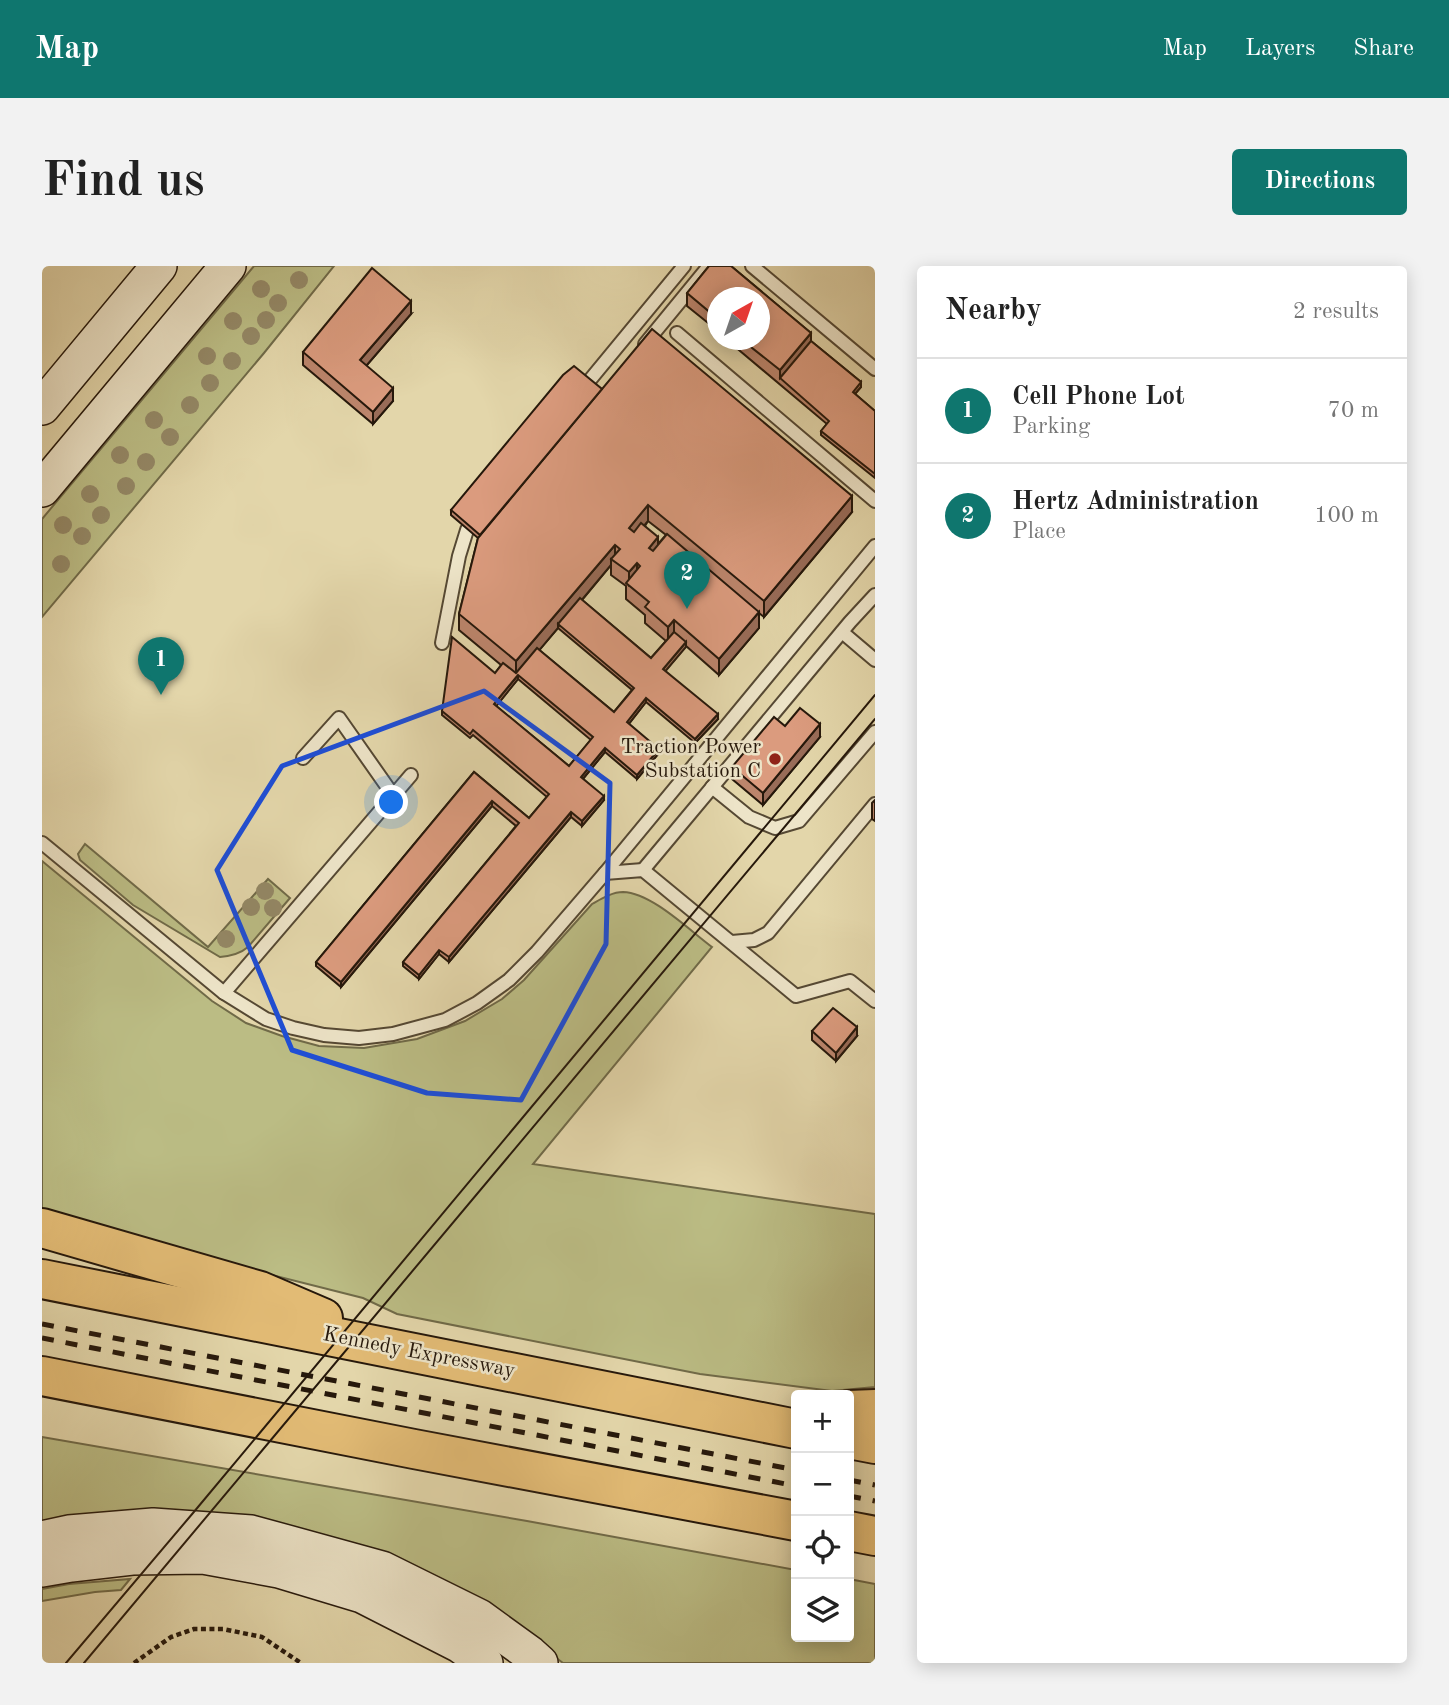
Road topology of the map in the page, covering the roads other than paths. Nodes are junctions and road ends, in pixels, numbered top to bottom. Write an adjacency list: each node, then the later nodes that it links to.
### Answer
1 (159, 266): 10 (street)
2 (228, 266): 11 (street)
3 (684, 266): 9 (lane)
4 (709, 266): 7 (lane)
5 (752, 266): 8 (lane)
6 (677, 333): 12 (lane)
7 (641, 349)
8 (875, 369)
9 (571, 403)
10 (42, 407)
11 (42, 489)
12 (875, 501)
13 (485, 509): 17 (lane)
14 (875, 546): 27 (lane)
15 (875, 595): 16 (lane)
16 (842, 632): 18 (lane); 22 (lane)
17 (442, 643)
18 (875, 660)
19 (875, 732): 22 (lane)
20 (303, 758): 23 (lane)
21 (411, 775): 23 (lane)
22 (712, 787): 26 (lane)
23 (393, 795): 29 (lane)
24 (875, 804): 28 (lane)
25 (42, 843): 29 (lane)
26 (643, 870): 27 (lane); 28 (lane)
27 (605, 873): 29 (lane)
28 (732, 942): 30 (lane)
29 (224, 993)
30 (875, 1001)
31 (42, 1228): 33 (highway)
32 (42, 1279): 33 (highway, Kennedy Expressway)
33 (386, 1346): 40 (highway, Kennedy Expressway)
34 (42, 1376): 36 (highway)
35 (42, 1394): 36 (highway)
36 (189, 1405): 44 (highway)
37 (875, 1409): 38 (highway)
38 (854, 1410)
39 (791, 1411): 40 (highway)
40 (718, 1414): 41 (highway, Kennedy Expressway)
41 (791, 1428)
42 (854, 1440): 43 (highway)
43 (875, 1444)
44 (791, 1520)
45 (854, 1532): 46 (highway)
46 (875, 1536)
47 (42, 1539): 50 (street)
48 (42, 1569): 49 (street)
49 (485, 1663)
50 (540, 1663)

